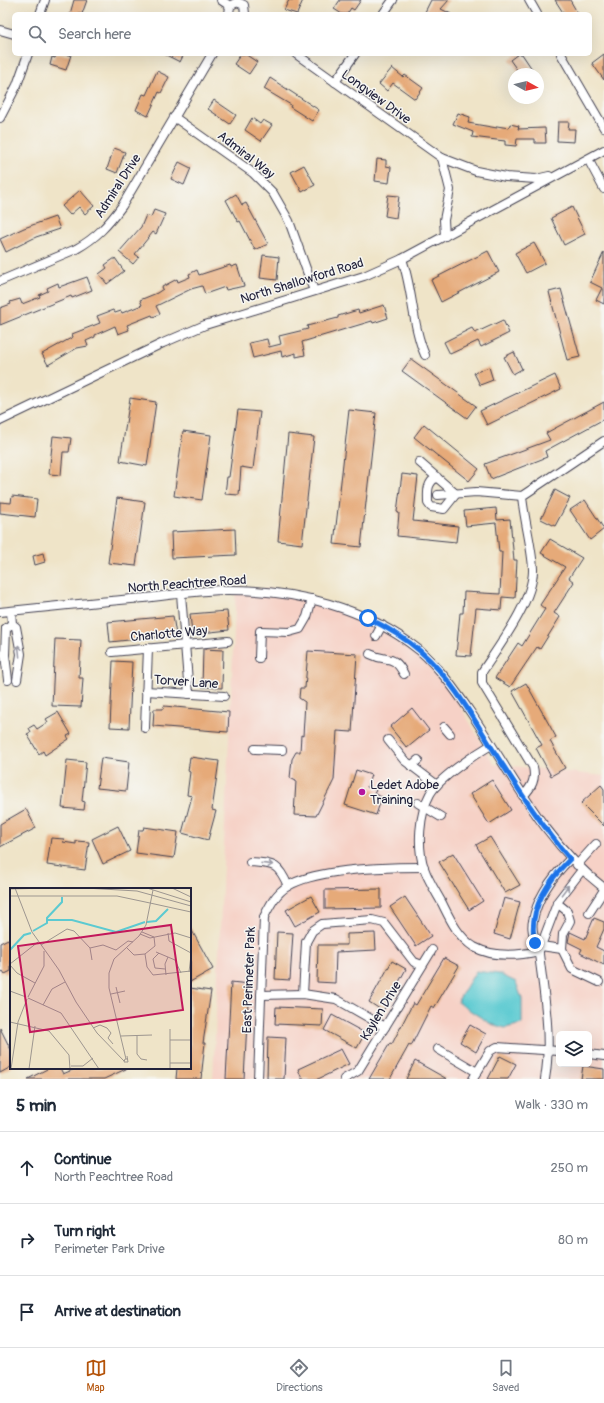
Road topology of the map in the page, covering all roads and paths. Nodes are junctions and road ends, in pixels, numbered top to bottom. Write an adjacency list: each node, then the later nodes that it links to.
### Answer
1 (45, 0): 7 (street)
2 (222, 0): 6 (street)
3 (393, 0): 9 (street)
4 (529, 0): 10 (street)
5 (243, 2): 6 (street); 8 (street)
6 (230, 10)
7 (41, 12)
8 (245, 12)
9 (384, 12)
10 (537, 12)
11 (0, 30): 12 (street)
12 (12, 33)
13 (27, 56): 20 (street)
14 (211, 56): 19 (street, Admiral Drive)
15 (299, 56): 18 (street, Longview Drive)
16 (353, 56): 18 (street)
17 (562, 56): 21 (street)
18 (335, 82): 23 (street, Longview Drive)
19 (174, 117): 29 (street, Admiral Drive); 30 (street, Admiral Way)
20 (0, 118)
21 (604, 128)
22 (604, 150): 24 (street, North Shallowford Road)
23 (442, 158): 25 (street, Longview Drive); 27 (street)
24 (588, 159): 25 (street, North Shallowford Road); 26 (street)
25 (555, 176): 27 (street, North Shallowford Road)
26 (604, 189)
27 (445, 236): 28 (street, North Shallowford Road)
28 (402, 259): 30 (street, North Shallowford Road); 31 (street)
29 (0, 282)
30 (314, 291): 32 (street, North Shallowford Road)
31 (425, 355)
32 (0, 421)
33 (604, 441): 38 (street)
34 (419, 462): 35 (street)
35 (437, 477): 36 (street); 36 (street)
36 (456, 494): 37 (street); 38 (street)
37 (438, 495)
38 (522, 496): 68 (street)
39 (181, 594): 40 (street, North Peachtree Road); 41 (street, North Peachtree Road); 47 (street)
40 (312, 599): 44 (street, North Peachtree Road); 51 (street)
41 (11, 610): 42 (street, North Peachtree Road); 43 (street)
42 (0, 612)
43 (12, 624): 52 (street); 53 (street, one-way to 43)
44 (382, 625): 45 (street); 64 (street, North Peachtree Road)
45 (376, 636)
46 (228, 641): 47 (street, Charlotte Way)
47 (185, 645): 48 (street, Charlotte Way); 58 (street)
48 (148, 648): 49 (street, Charlotte Way); 57 (street)
49 (112, 652)
50 (370, 654): 54 (street)
51 (258, 658)
52 (7, 670): 53 (street); 55 (street)
53 (18, 671): 56 (street)
54 (404, 674)
55 (8, 680)
56 (17, 680)
57 (146, 691): 58 (street, Torver Lane); 61 (street)
58 (189, 694): 59 (street, Torver Lane)
59 (224, 696)
60 (444, 727): 62 (street)
61 (145, 728)
62 (450, 734)
63 (388, 740): 67 (street)
64 (490, 745): 67 (street); 68 (street, North Peachtree Road)
65 (255, 749): 66 (street)
66 (282, 750)
67 (437, 785): 69 (street)
68 (523, 796): 72 (street, North Peachtree Road)
69 (421, 805): 70 (street); 74 (street)
70 (441, 817)
71 (596, 844): 75 (street)
72 (570, 859): 75 (street, North Peachtree Road); 80 (street)
73 (250, 862): 76 (street, one-way to 76)
74 (424, 867): 76 (street, East Perimeter Park); 80 (street)
75 (580, 868): 77 (street, North Peachtree Road); 78 (street, one-way to 75)
76 (288, 886): 86 (street, East Perimeter Park)
77 (604, 889): 79 (street)
78 (557, 903): 80 (street); 81 (street)
79 (589, 913)
80 (540, 948): 81 (street); 89 (street)
81 (562, 949): 84 (street)
82 (432, 950): 83 (street, Kaylen Drive)
83 (422, 965): 85 (street); 87 (street, Kaylen Drive)
84 (599, 982)
85 (303, 994): 86 (street); 87 (street)
86 (261, 995): 94 (street, East Perimeter Park)
87 (385, 1027): 95 (street, Kaylen Drive)
88 (438, 1049): 93 (street)
89 (548, 1049): 90 (street); 93 (street); 97 (street)
90 (556, 1050)
91 (592, 1054): 92 (street)
92 (604, 1056)
93 (477, 1072): 96 (street)
94 (258, 1079)
95 (344, 1079)
96 (473, 1079)
97 (546, 1079)

